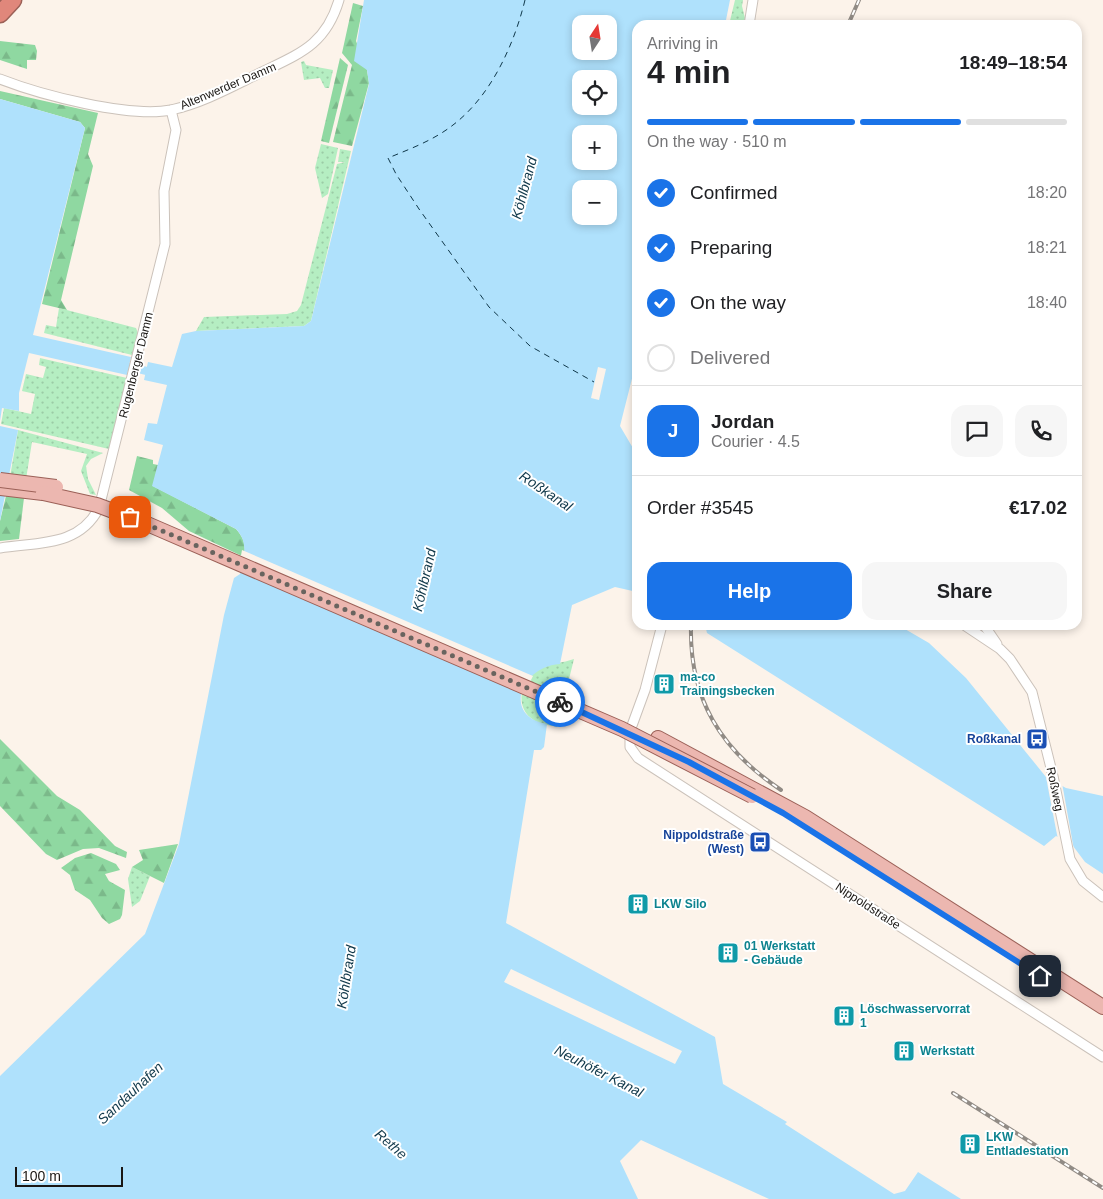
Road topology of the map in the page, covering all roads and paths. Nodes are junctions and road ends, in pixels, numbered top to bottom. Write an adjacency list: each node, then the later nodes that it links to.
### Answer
1 (2, 0): 5 (highway)
2 (14, 0): 6 (highway)
3 (339, 0): 9 (street, Altenwerder Damm)
4 (753, 0): 7 (street)
5 (0, 3)
6 (0, 14)
7 (750, 20)
8 (0, 79): 9 (street, Altenwerder Damm)
9 (171, 110): 12 (street, Rugenberger Damm)
10 (0, 480): 20 (main road, bridge)
11 (0, 488): 21 (main road, bridge)
12 (0, 548)
13 (661, 630): 22 (street, Nippoldstraße)
14 (972, 630): 17 (street, Roßweg)
15 (977, 630): 17 (street, Roßweg)
16 (987, 630): 18 (street, Roßweg)
17 (984, 638): 18 (street, Roßweg)
18 (1000, 649): 19 (street, Roßweg)
19 (1103, 897)
20 (1103, 1007)
21 (1103, 1016)
22 (1103, 1057)

